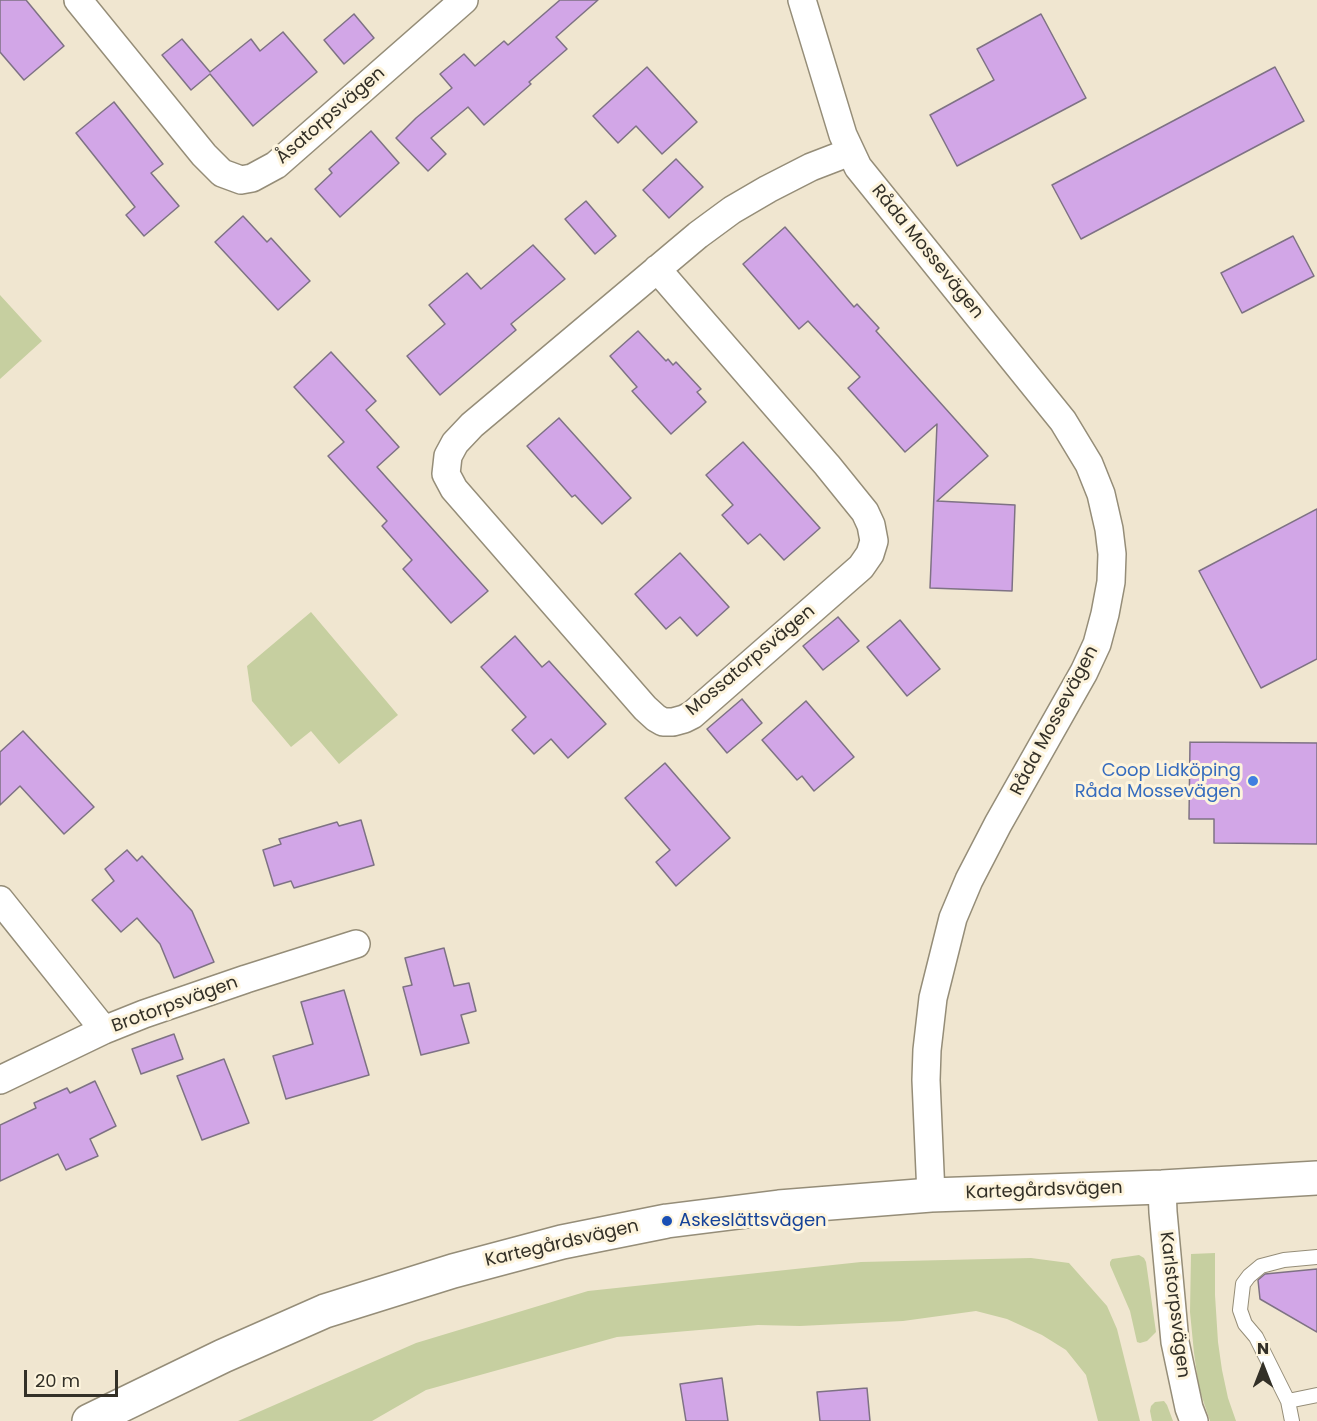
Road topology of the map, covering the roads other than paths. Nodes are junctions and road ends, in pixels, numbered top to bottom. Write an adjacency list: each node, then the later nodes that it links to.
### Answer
1 (78, 0): 2 (street, Åsatorpsvägen)
2 (464, 0)
3 (802, 0): 4 (street, Råda Mossevägen)
4 (850, 152): 5 (street, Mossatorpsvägen); 12 (street, Råda Mossevägen)
5 (657, 269): 5 (street, Mossatorpsvägen)
6 (0, 900): 8 (street)
7 (356, 944): 8 (street, Brotorpsvägen)
8 (104, 1030): 9 (street, Brotorpsvägen)
9 (0, 1080)
10 (1317, 1178): 11 (street, Kartegårdsvägen)
11 (1162, 1187): 12 (street, Kartegårdsvägen); 17 (street, Karlstorpsvägen)
12 (931, 1195): 16 (street, Kartegårdsvägen)
13 (1317, 1257): 15 (lane)
14 (1317, 1395): 15 (lane)
15 (1288, 1401): 18 (lane)
16 (89, 1421)
17 (1194, 1421)
18 (1293, 1421)

